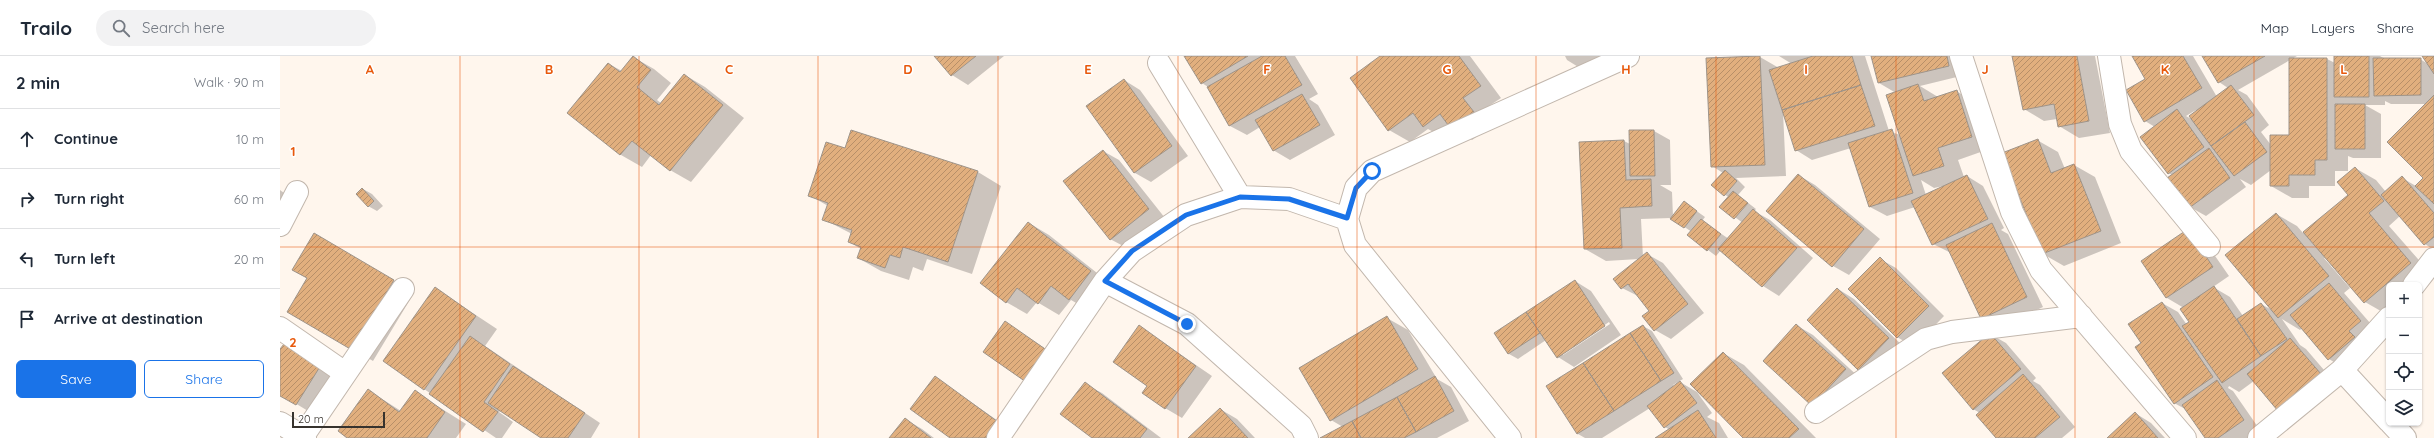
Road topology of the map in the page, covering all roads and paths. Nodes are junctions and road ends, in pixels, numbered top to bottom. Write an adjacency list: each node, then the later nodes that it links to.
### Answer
1 (1628, 56): 7 (street)
2 (1961, 56): 14 (street)
3 (2109, 56): 9 (street)
4 (1159, 63): 6 (street)
5 (298, 192): 8 (street)
6 (1240, 197): 7 (street); 11 (street)
7 (1347, 218): 26 (street)
8 (280, 225)
9 (2209, 246)
10 (2434, 259): 12 (street)
11 (1105, 281): 23 (street); 25 (street)
12 (2416, 282)
13 (403, 289): 18 (street)
14 (2081, 316): 19 (street); 27 (street)
15 (2386, 321): 17 (street)
16 (280, 328): 18 (street)
17 (2342, 370): 20 (street); 28 (street)
18 (345, 373): 24 (street)
19 (1816, 412)
20 (2386, 417)
21 (280, 423): 24 (street)
22 (2394, 426): 29 (street)
23 (1299, 434)
24 (304, 437)
25 (998, 438)
26 (1510, 438)
27 (2185, 438)
28 (2258, 438)
29 (2405, 438)

